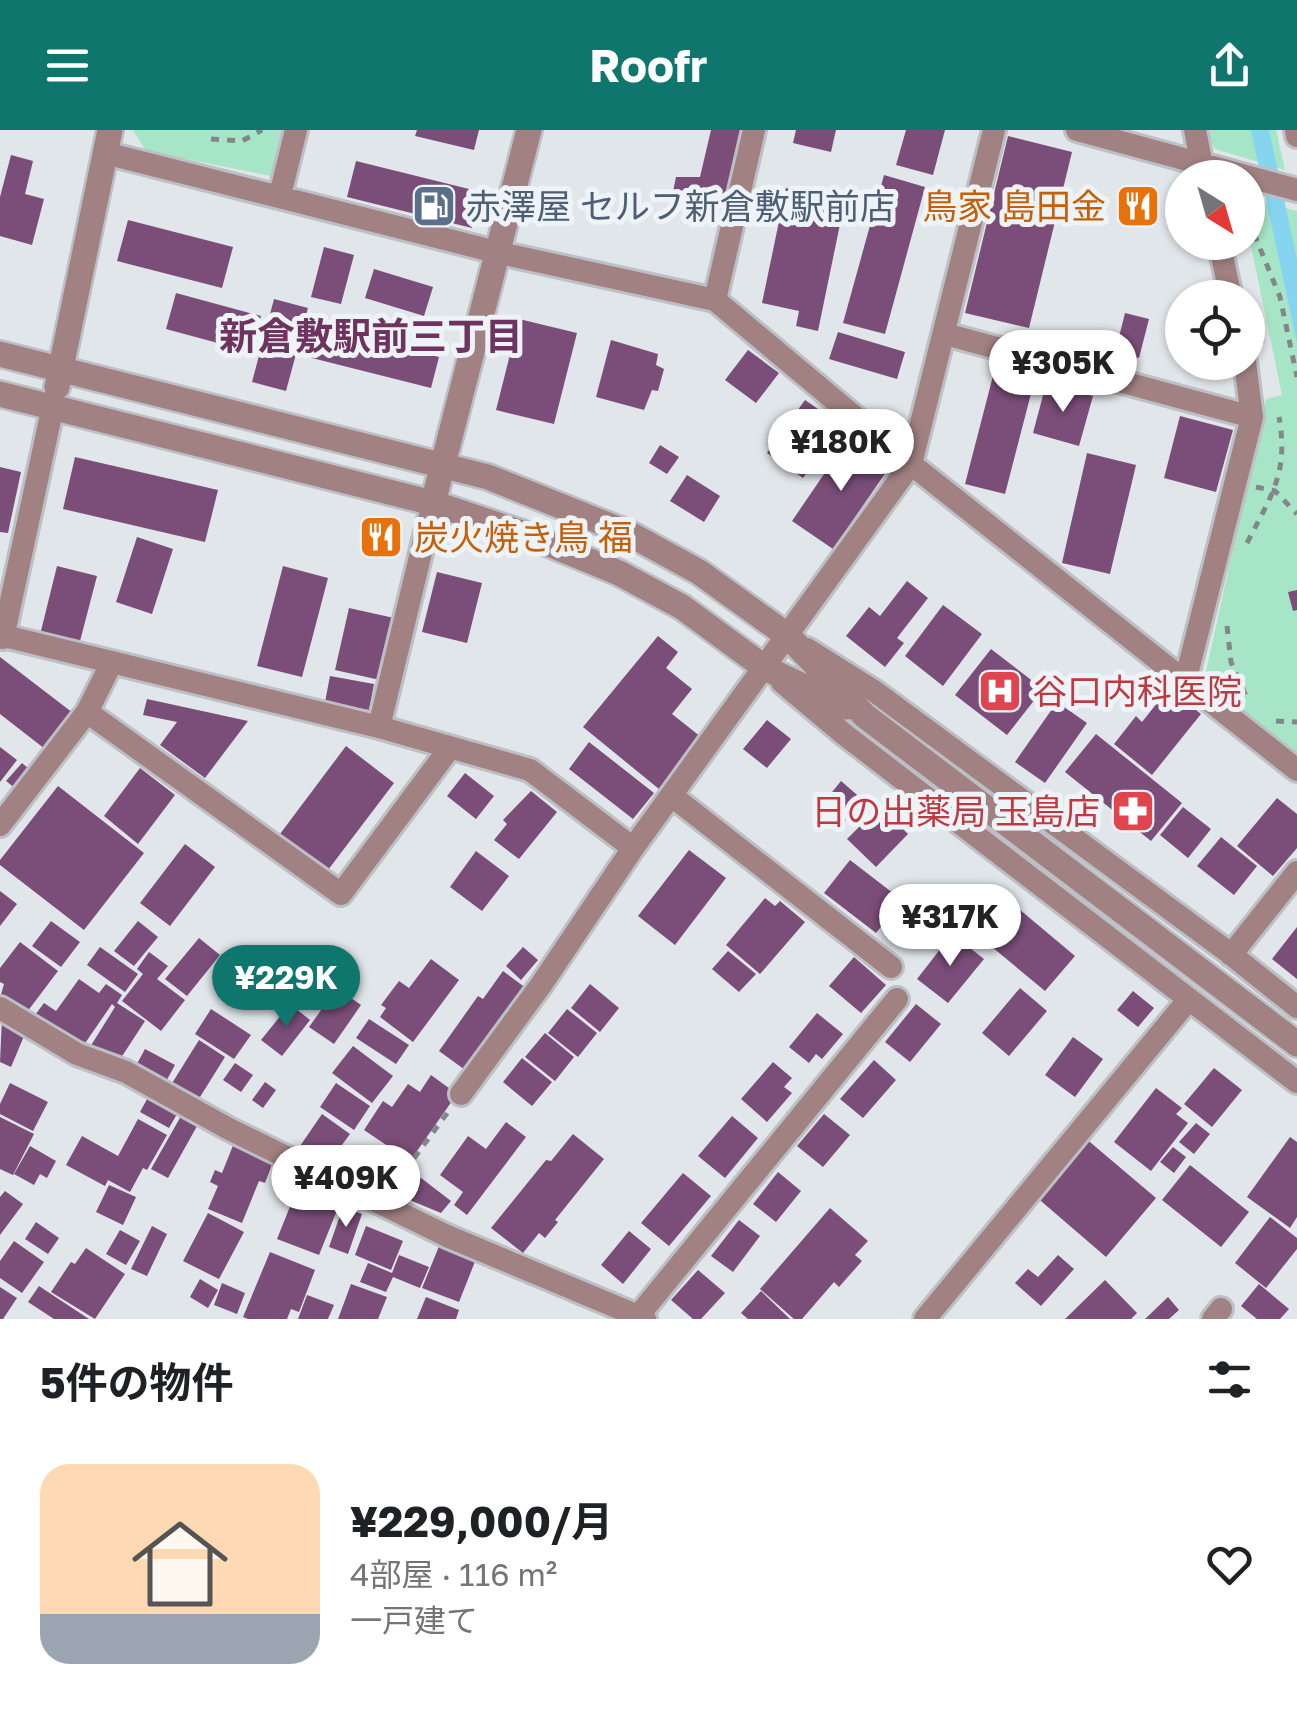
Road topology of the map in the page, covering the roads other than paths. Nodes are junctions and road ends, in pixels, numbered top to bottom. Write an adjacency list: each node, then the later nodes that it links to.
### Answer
1 (296, 130): 12 (street)
2 (529, 130): 13 (street)
3 (754, 130): 14 (street)
4 (994, 130): 15 (street)
5 (1077, 130): 8 (street)
6 (1194, 130): 9 (street)
7 (108, 142): 12 (street); 17 (street)
8 (1169, 160)
9 (1201, 160)
10 (1265, 182): 11 (street)
11 (1292, 188)
12 (280, 196): 13 (street)
13 (500, 253): 14 (street); 22 (street)
14 (715, 300): 23 (street)
15 (945, 334): 21 (street); 23 (street)
16 (0, 354): 17 (street)
17 (61, 370): 20 (street); 22 (street)
18 (1247, 380): 21 (street)
19 (0, 394): 20 (street)
20 (53, 406): 24 (street); 25 (street)
21 (1252, 417): 29 (street)
22 (444, 464): 24 (street); 26 (street)
23 (911, 464): 26 (street); 29 (street)
24 (433, 503): 28 (street); 32 (street)
25 (2, 636): 27 (street)
26 (788, 636): 28 (street); 31 (street); 39 (street)
27 (111, 664): 30 (street); 32 (street)
28 (766, 668): 31 (street); 35 (street); 42 (street)
29 (1186, 682): 34 (street)
30 (87, 712): 33 (street); 36 (street)
31 (865, 716): 45 (street)
32 (380, 727): 33 (street)
33 (449, 749): 37 (street)
34 (1297, 770)
35 (672, 796): 37 (street); 40 (street)
36 (0, 825)
37 (633, 848): 47 (street)
38 (1297, 872): 39 (street)
39 (1231, 955): 44 (street)
40 (891, 966)
41 (898, 999): 48 (street)
42 (1189, 999): 46 (street); 49 (street)
43 (0, 1008): 48 (street)
44 (1297, 1008)
45 (1297, 1044)
46 (1297, 1082)
47 (461, 1094)
48 (642, 1317)
49 (925, 1319)

